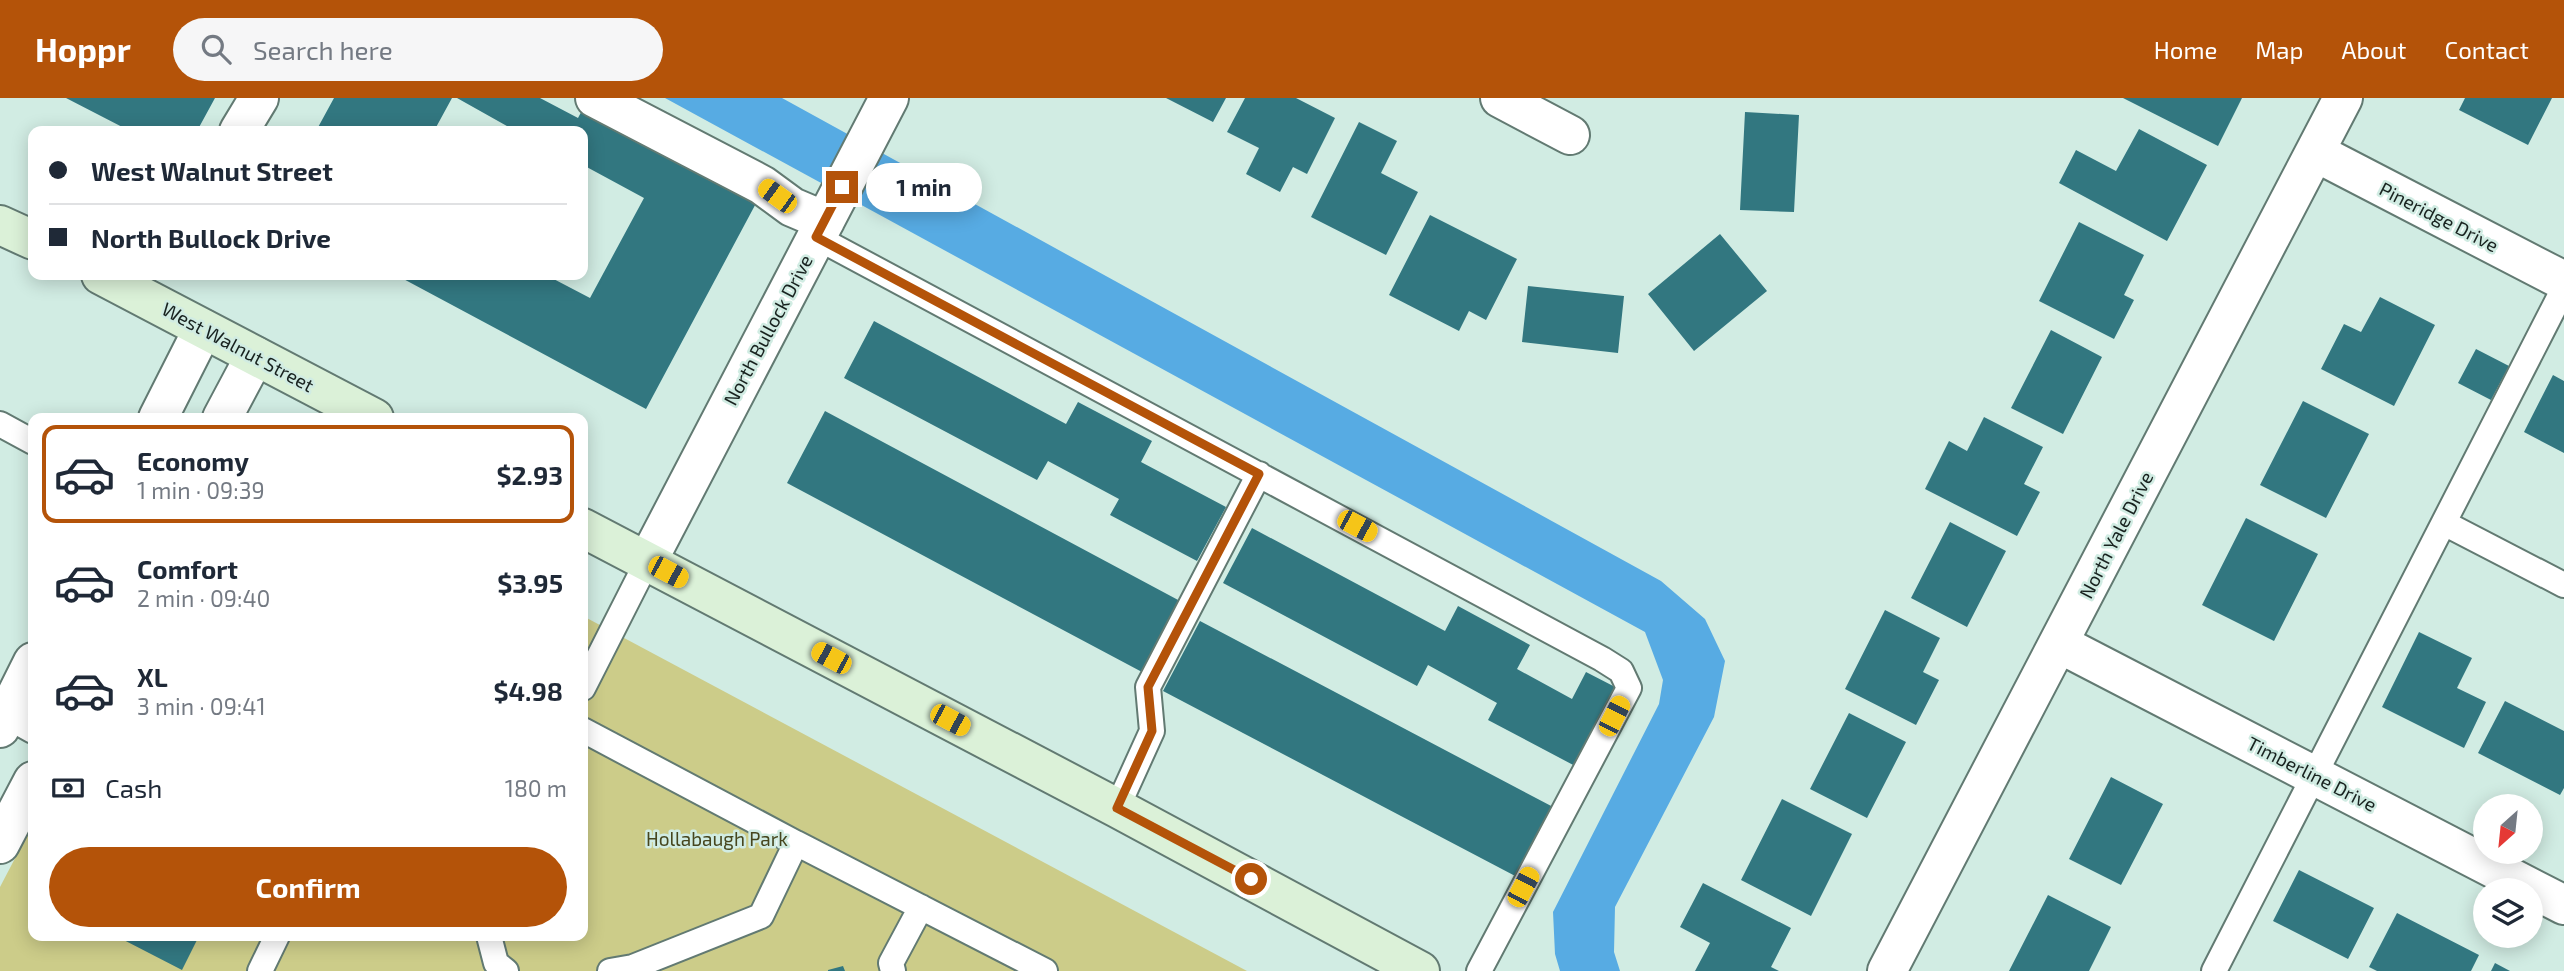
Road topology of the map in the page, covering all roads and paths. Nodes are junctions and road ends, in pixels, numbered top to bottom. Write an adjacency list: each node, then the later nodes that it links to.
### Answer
1 (259, 98): 6 (street)
2 (595, 98): 9 (street)
3 (1500, 98): 7 (street)
4 (2343, 98): 8 (street, North Yale Drive)
5 (883, 109): 9 (street, North Bullock Drive)
6 (242, 126)
7 (1570, 135)
8 (2315, 152): 13 (street, Pineridge Drive); 28 (street, North Yale Drive)
9 (824, 222): 23 (lane); 26 (street, North Bullock Drive)
10 (0, 225): 11 (main road)
11 (28, 238)
12 (124, 280): 14 (main road, West Walnut Street)
13 (2564, 281)
14 (150, 286): 16 (main road, West Walnut Street)
15 (2564, 288): 24 (lane)
16 (203, 329): 17 (main road, West Walnut Street); 18 (street)
17 (255, 356): 19 (street); 20 (main road, West Walnut Street)
18 (161, 413)
19 (225, 413)
20 (364, 413)
21 (0, 424): 22 (lane)
22 (28, 439)
23 (1259, 474): 35 (lane); 48 (lane)
24 (2444, 523): 27 (lane); 33 (lane)
25 (588, 531): 26 (main road)
26 (647, 562): 30 (lane); 35 (main road)
27 (2564, 585)
28 (2060, 644): 33 (street, Timberline Drive); 49 (street, North Yale Drive)
29 (28, 678): 31 (street)
30 (588, 678)
31 (13, 725)
32 (588, 733): 37 (lane)
33 (2315, 775): 38 (street, Timberline Drive); 50 (lane)
34 (28, 791): 36 (street)
35 (1117, 808): 47 (main road)
36 (0, 844)
37 (796, 844): 39 (lane); 44 (lane)
38 (2564, 905)
39 (921, 907): 45 (lane); 46 (lane)
40 (275, 941): 42 (lane)
41 (490, 941): 43 (lane)
42 (260, 971)
43 (506, 971)
44 (610, 971)
45 (893, 971)
46 (1045, 971)
47 (1420, 971)
48 (1479, 971)
49 (1887, 971)
50 (2214, 971)

